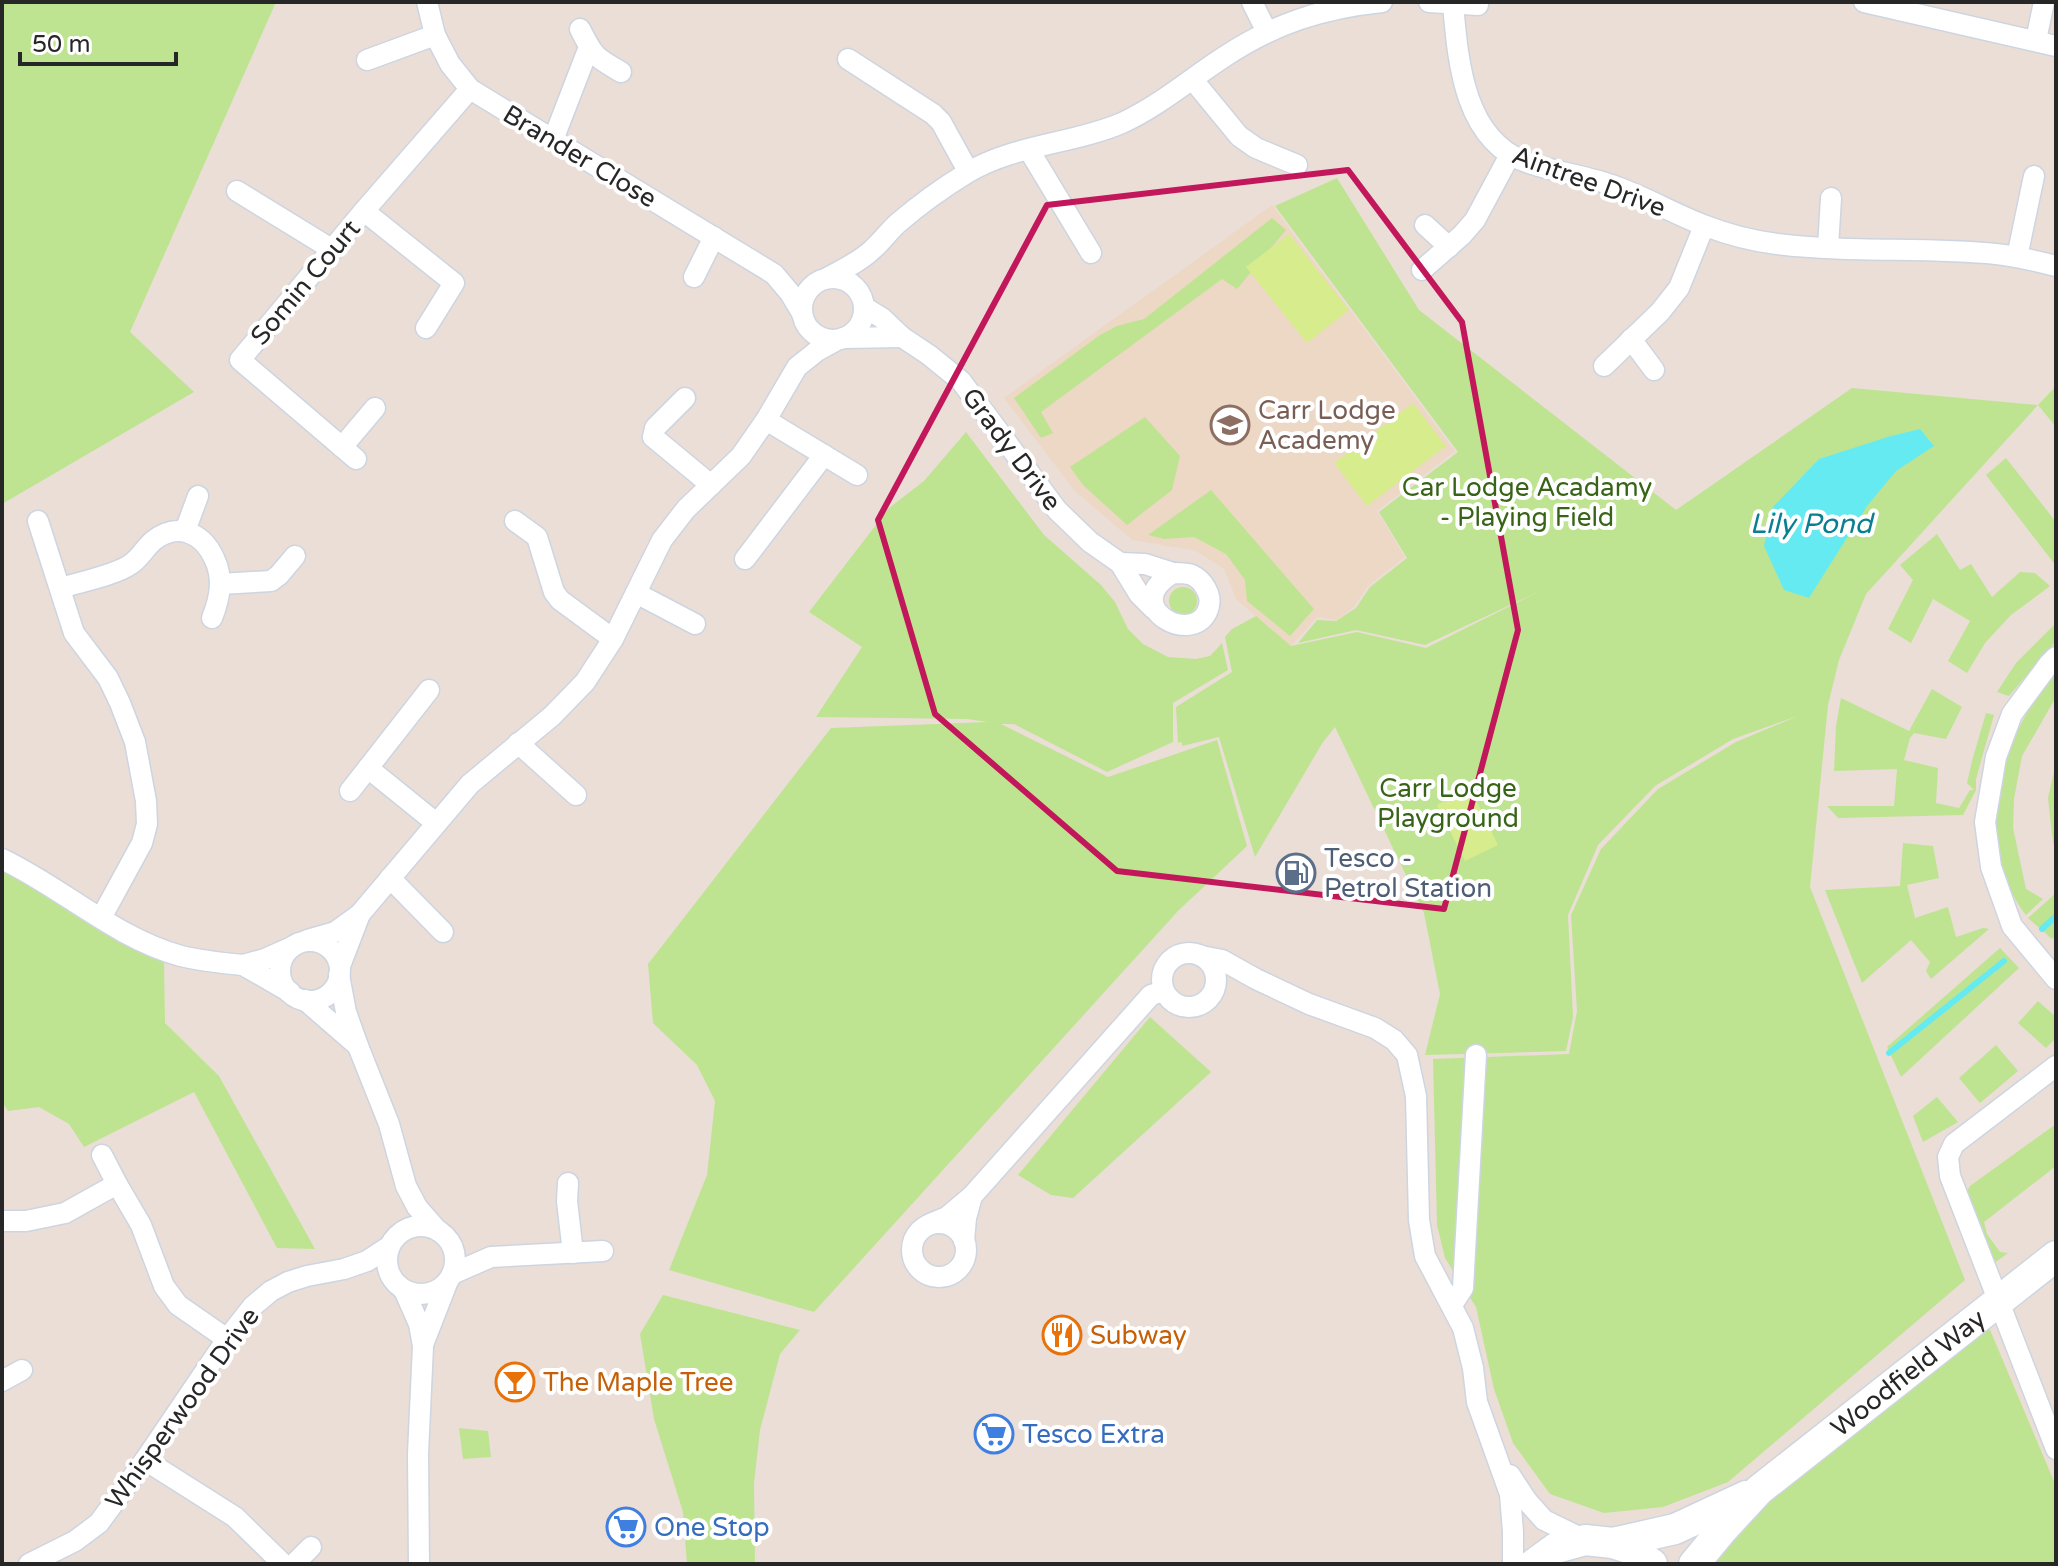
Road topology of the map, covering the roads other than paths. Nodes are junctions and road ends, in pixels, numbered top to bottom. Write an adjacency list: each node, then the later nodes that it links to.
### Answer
1 (427, 2): 10 (street, Brander Close)
2 (1252, 2): 9 (street)
3 (1382, 2): 9 (street)
4 (1429, 2): 7 (street)
5 (1864, 2): 11 (street)
6 (2044, 2): 11 (street)
7 (1453, 4): 8 (street); 19 (street, Aintree Drive)
8 (1478, 5)
9 (1267, 32): 15 (street)
10 (435, 35): 13 (street); 16 (street, Brander Close)
11 (2046, 43)
12 (848, 59): 21 (street)
13 (367, 60)
14 (621, 72): 17 (street)
15 (1193, 80): 18 (street); 20 (street)
16 (470, 89): 17 (street, Brander Close); 25 (street, Somin Court)
17 (553, 140): 28 (street, Brander Close)
18 (1029, 150): 21 (street); 33 (street)
19 (1510, 155): 27 (street, Aintree Drive); 29 (street)
20 (1297, 165)
21 (968, 171): 32 (street)
22 (2034, 176): 34 (street)
23 (237, 191): 31 (street)
24 (1831, 198): 30 (street)
25 (364, 211): 31 (street, Somin Court); 42 (street)
26 (1425, 225): 29 (street)
27 (1704, 226): 30 (street, Aintree Drive); 45 (street)
28 (714, 237): 37 (street, Brander Close); 38 (street)
29 (1449, 247): 36 (street)
30 (1828, 247): 34 (street, Aintree Drive)
31 (333, 250): 50 (street, Somin Court)
32 (872, 251): 39 (street); 40 (street)
33 (1091, 253)
34 (2017, 257): 35 (street, Aintree Drive)
35 (2056, 266)
36 (1422, 270)
37 (774, 274): 39 (street, Brander Close); 41 (street, Brander Close)
38 (694, 277)
39 (824, 280): 40 (street); 41 (street)
40 (863, 303): 43 (street, Grady Drive); 44 (street)
41 (803, 318): 44 (street); 47 (street)
42 (426, 328)
43 (902, 337): 44 (street); 61 (street, Grady Drive)
44 (840, 339): 47 (street)
45 (1631, 339): 46 (street); 48 (street)
46 (1604, 366)
47 (797, 367): 51 (street)
48 (1654, 370)
49 (685, 398): 54 (street)
50 (375, 408)
51 (766, 420): 52 (street); 54 (street)
52 (824, 455): 53 (street); 60 (street)
53 (857, 475)
54 (711, 485): 65 (street)
55 (198, 496): 58 (street)
56 (38, 521): 64 (street)
57 (515, 521): 69 (street)
58 (185, 531): 63 (street); 64 (street)
59 (295, 556): 63 (street)
60 (745, 559)
61 (1120, 563): 62 (street, Grady Drive); 66 (street, Grady Drive)
62 (1173, 573): 66 (street); 66 (street, Grady Drive)
63 (220, 584): 67 (street)
64 (61, 588): 80 (street)
65 (636, 593): 68 (street); 69 (street)
66 (1154, 609)
67 (212, 618)
68 (695, 624)
69 (613, 639): 72 (street)
70 (2056, 657): 85 (street)
71 (429, 690): 73 (street)
72 (518, 743): 75 (street); 76 (street)
73 (368, 768): 74 (street); 76 (street)
74 (350, 791)
75 (576, 795)
76 (436, 823): 78 (street)
77 (2, 859): 80 (street)
78 (390, 878): 79 (street); 81 (street)
79 (360, 914): 82 (street); 86 (street)
80 (101, 918): 84 (street)
81 (443, 932)
82 (298, 944): 84 (street); 86 (street); 90 (street)
83 (1201, 956): 87 (street); 88 (street); 89 (street)
84 (243, 965): 90 (street)
85 (2052, 966)
86 (340, 970): 90 (street); 91 (street)
87 (1256, 979): 89 (street); 112 (street)
88 (1164, 991): 89 (street); 98 (street)
89 (1211, 995)
90 (298, 996): 91 (street)
91 (358, 1046): 97 (street)
92 (1476, 1055): 112 (street)
93 (2056, 1066): 111 (street)
94 (102, 1155): 96 (street)
95 (568, 1183): 105 (street)
96 (117, 1184): 99 (street); 113 (street)
97 (406, 1186): 101 (street); 102 (street)
98 (972, 1196): 100 (street); 103 (street)
99 (2, 1221)
100 (930, 1224): 103 (street); 103 (street)
101 (443, 1235): 102 (street); 107 (street); 109 (street)
102 (393, 1241): 108 (street, Whisperwood Drive); 110 (street)
103 (964, 1241)
104 (603, 1251): 105 (street)
105 (573, 1253): 107 (street)
106 (2056, 1256): 111 (street, Woodfield Way)
107 (491, 1257): 109 (street)
108 (344, 1269): 110 (street, Whisperwood Drive); 113 (street, Whisperwood Drive)
109 (450, 1278): 110 (street); 114 (street)
110 (399, 1286): 114 (street)
111 (1999, 1300): 117 (street); 120 (street, Woodfield Way)
112 (1452, 1305): 118 (street)
113 (227, 1339): 119 (street, Whisperwood Drive)
114 (423, 1346): 126 (street)
115 (22, 1370): 116 (street)
116 (2, 1381)
117 (2056, 1449)
118 (1495, 1452): 121 (street); 127 (street)
119 (145, 1460): 123 (street, Whisperwood Drive); 124 (street)
120 (1759, 1490): 121 (street, Woodfield Way); 130 (street, Woodfield Way)
121 (1599, 1541): 128 (street, Woodfield Way); 129 (street)
122 (311, 1547): 125 (street)
123 (29, 1564)
124 (283, 1564)
125 (294, 1564)
126 (419, 1564)
127 (1513, 1564)
128 (1534, 1564)
129 (1652, 1564)
130 (1694, 1564)

